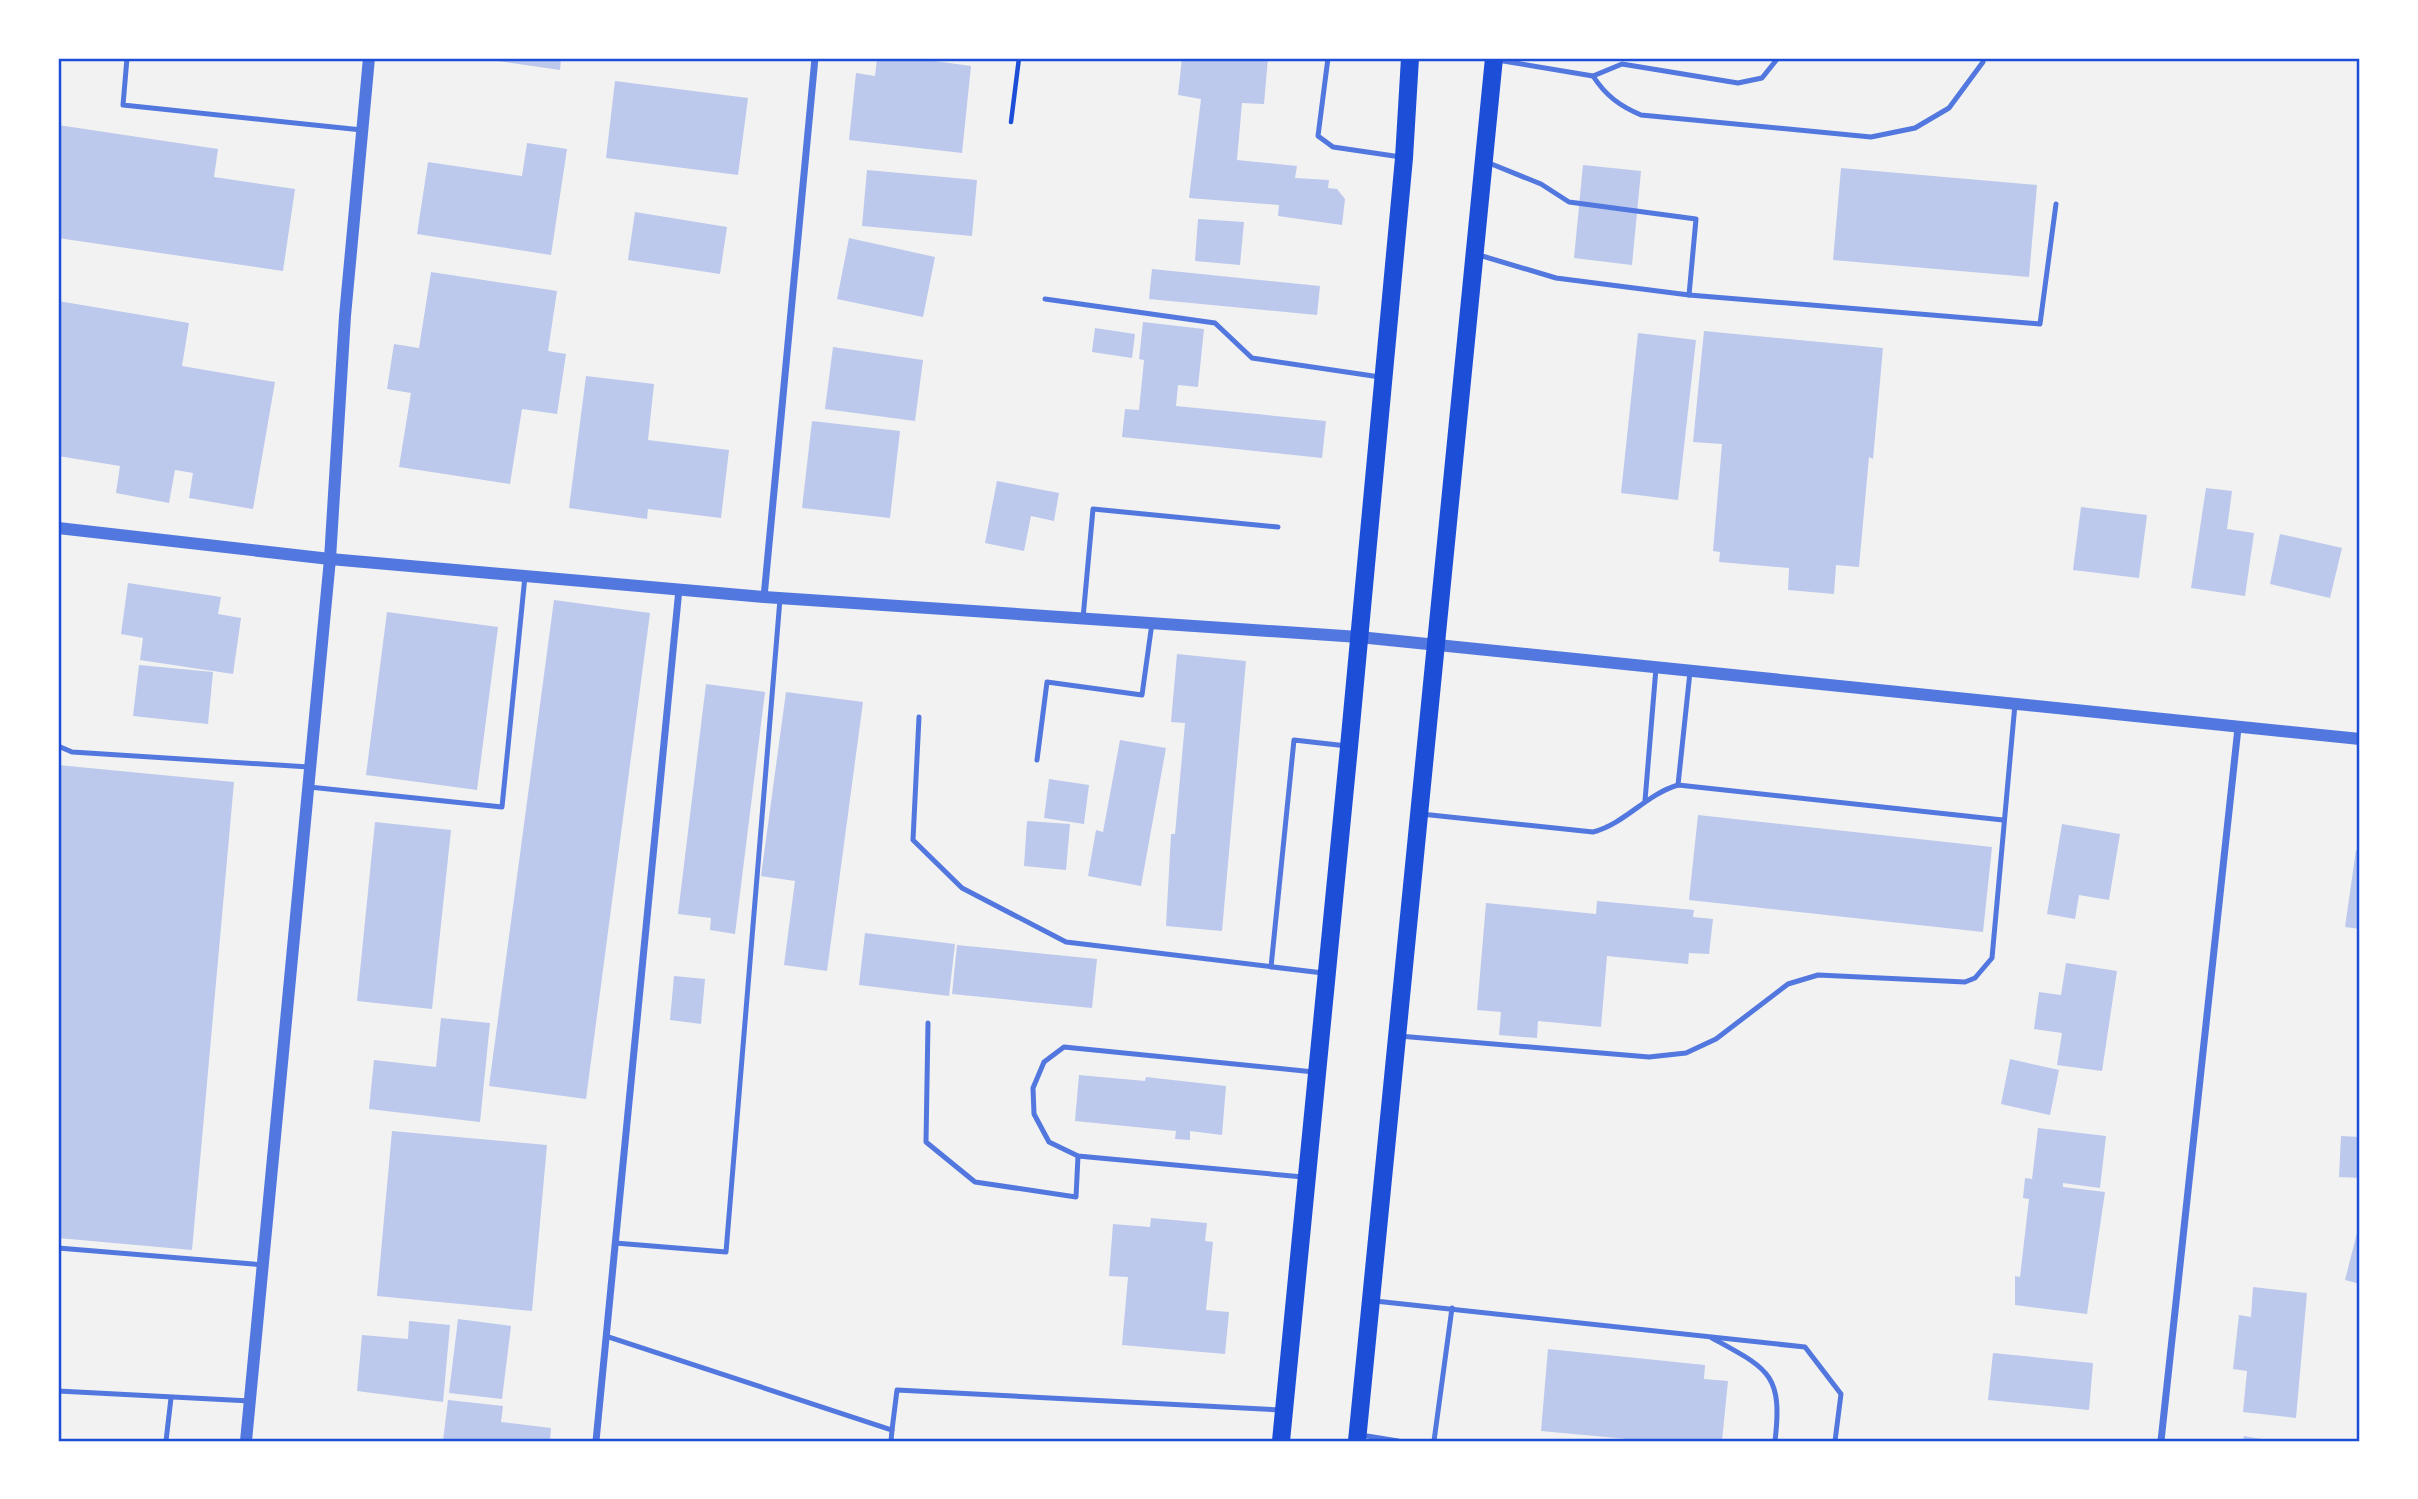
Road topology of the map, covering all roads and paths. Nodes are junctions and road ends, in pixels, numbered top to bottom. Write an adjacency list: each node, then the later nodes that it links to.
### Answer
1 (127, 58): 12 (lane)
2 (369, 58): 12 (street)
3 (815, 58): 25 (street)
4 (1018, 58): 11 (path)
5 (1328, 58): 13 (lane)
6 (1410, 58): 13 (main road)
7 (1778, 58): 10 (lane)
8 (1494, 59): 10 (lane); 14 (main road)
9 (1983, 62): 10 (lane)
10 (1593, 76)
11 (1011, 122)
12 (362, 130): 22 (street)
13 (1404, 158): 19 (main road)
14 (1484, 161): 16 (main road); 17 (lane)
15 (2056, 204): 17 (lane)
16 (1475, 254): 17 (lane); 30 (main road)
17 (1689, 295)
18 (1045, 299): 19 (lane)
19 (1383, 378): 29 (main road)
20 (1278, 527): 27 (lane)
21 (58, 528): 22 (street)
22 (330, 559): 23 (street); 40 (street)
23 (525, 576): 24 (street); 42 (lane)
24 (679, 589): 25 (street); 53 (street)
25 (764, 597): 26 (street)
26 (781, 597): 27 (street); 53 (lane)
27 (1083, 618): 28 (street)
28 (1152, 623): 29 (street); 39 (lane)
29 (1359, 637): 30 (street); 38 (main road)
30 (1437, 645): 31 (street); 44 (main road)
31 (1656, 668): 32 (street); 43 (lane)
32 (1690, 672): 33 (street); 41 (lane)
33 (2015, 704): 35 (street); 45 (lane)
34 (919, 717): 46 (lane)
35 (2238, 728): 36 (street); 75 (street)
36 (2360, 739)
37 (58, 746): 40 (lane)
38 (1349, 747): 46 (lane); 47 (main road)
39 (1037, 760)
40 (311, 767): 42 (street)
41 (1678, 785): 43 (lane); 45 (lane)
42 (309, 787): 55 (street)
43 (1645, 802): 44 (lane)
44 (1420, 814): 49 (main road)
45 (2003, 820): 49 (lane)
46 (1271, 967): 47 (lane)
47 (1326, 973): 50 (main road)
48 (928, 1023): 51 (lane)
49 (1397, 1036): 56 (main road)
50 (1317, 1072): 51 (lane); 52 (main road)
51 (1077, 1156): 52 (lane)
52 (1307, 1177): 63 (main road)
53 (615, 1243): 58 (street)
54 (58, 1248): 55 (lane)
55 (264, 1265): 62 (street)
56 (1371, 1301): 57 (lane); 65 (main road)
57 (1452, 1308): 59 (lane); 72 (lane)
58 (606, 1336): 64 (lane); 68 (street)
59 (1709, 1336): 73 (lane); 74 (lane)
60 (58, 1391): 61 (lane)
61 (171, 1398): 62 (lane); 66 (lane)
62 (250, 1401): 67 (street)
63 (1284, 1410): 64 (lane); 70 (main road)
64 (892, 1430): 69 (lane)
65 (1358, 1438): 71 (lane)
66 (166, 1441)
67 (246, 1441)
68 (596, 1441)
69 (891, 1441)
70 (1281, 1441)
71 (1398, 1441)
72 (1434, 1441)
73 (1775, 1441)
74 (1835, 1441)
75 (2161, 1441)

